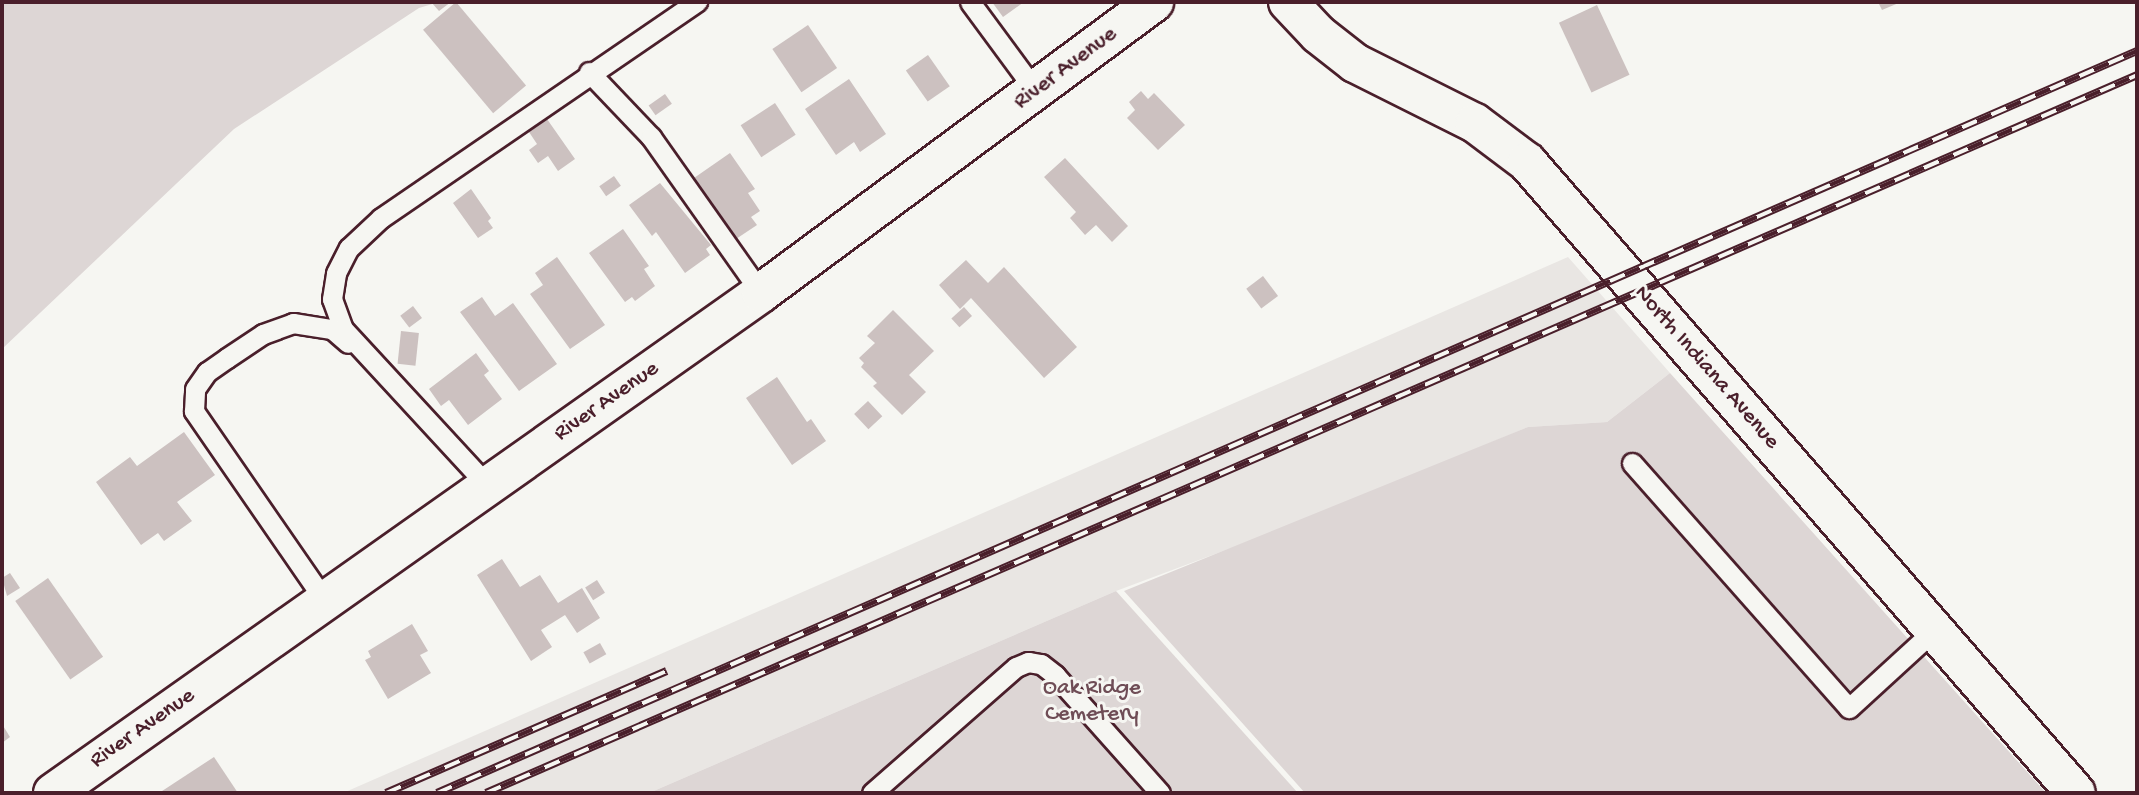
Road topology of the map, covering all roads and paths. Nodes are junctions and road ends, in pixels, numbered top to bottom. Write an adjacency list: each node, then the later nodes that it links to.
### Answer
1 (697, 2): 5 (lane)
2 (970, 2): 6 (lane)
3 (1154, 2): 6 (street, River Avenue)
4 (1288, 2): 12 (street, North Indiana Avenue)
5 (589, 72): 7 (lane); 8 (lane)
6 (1037, 93): 7 (street, River Avenue)
7 (761, 293): 10 (street, River Avenue)
8 (372, 365): 10 (lane); 11 (lane)
9 (1632, 463): 12 (lane)
10 (488, 486): 11 (street, River Avenue)
11 (325, 601): 13 (street, River Avenue)
12 (1934, 630): 16 (street, North Indiana Avenue)
13 (53, 793)
14 (872, 793): 15 (lane)
15 (1160, 793)
16 (2076, 793)

